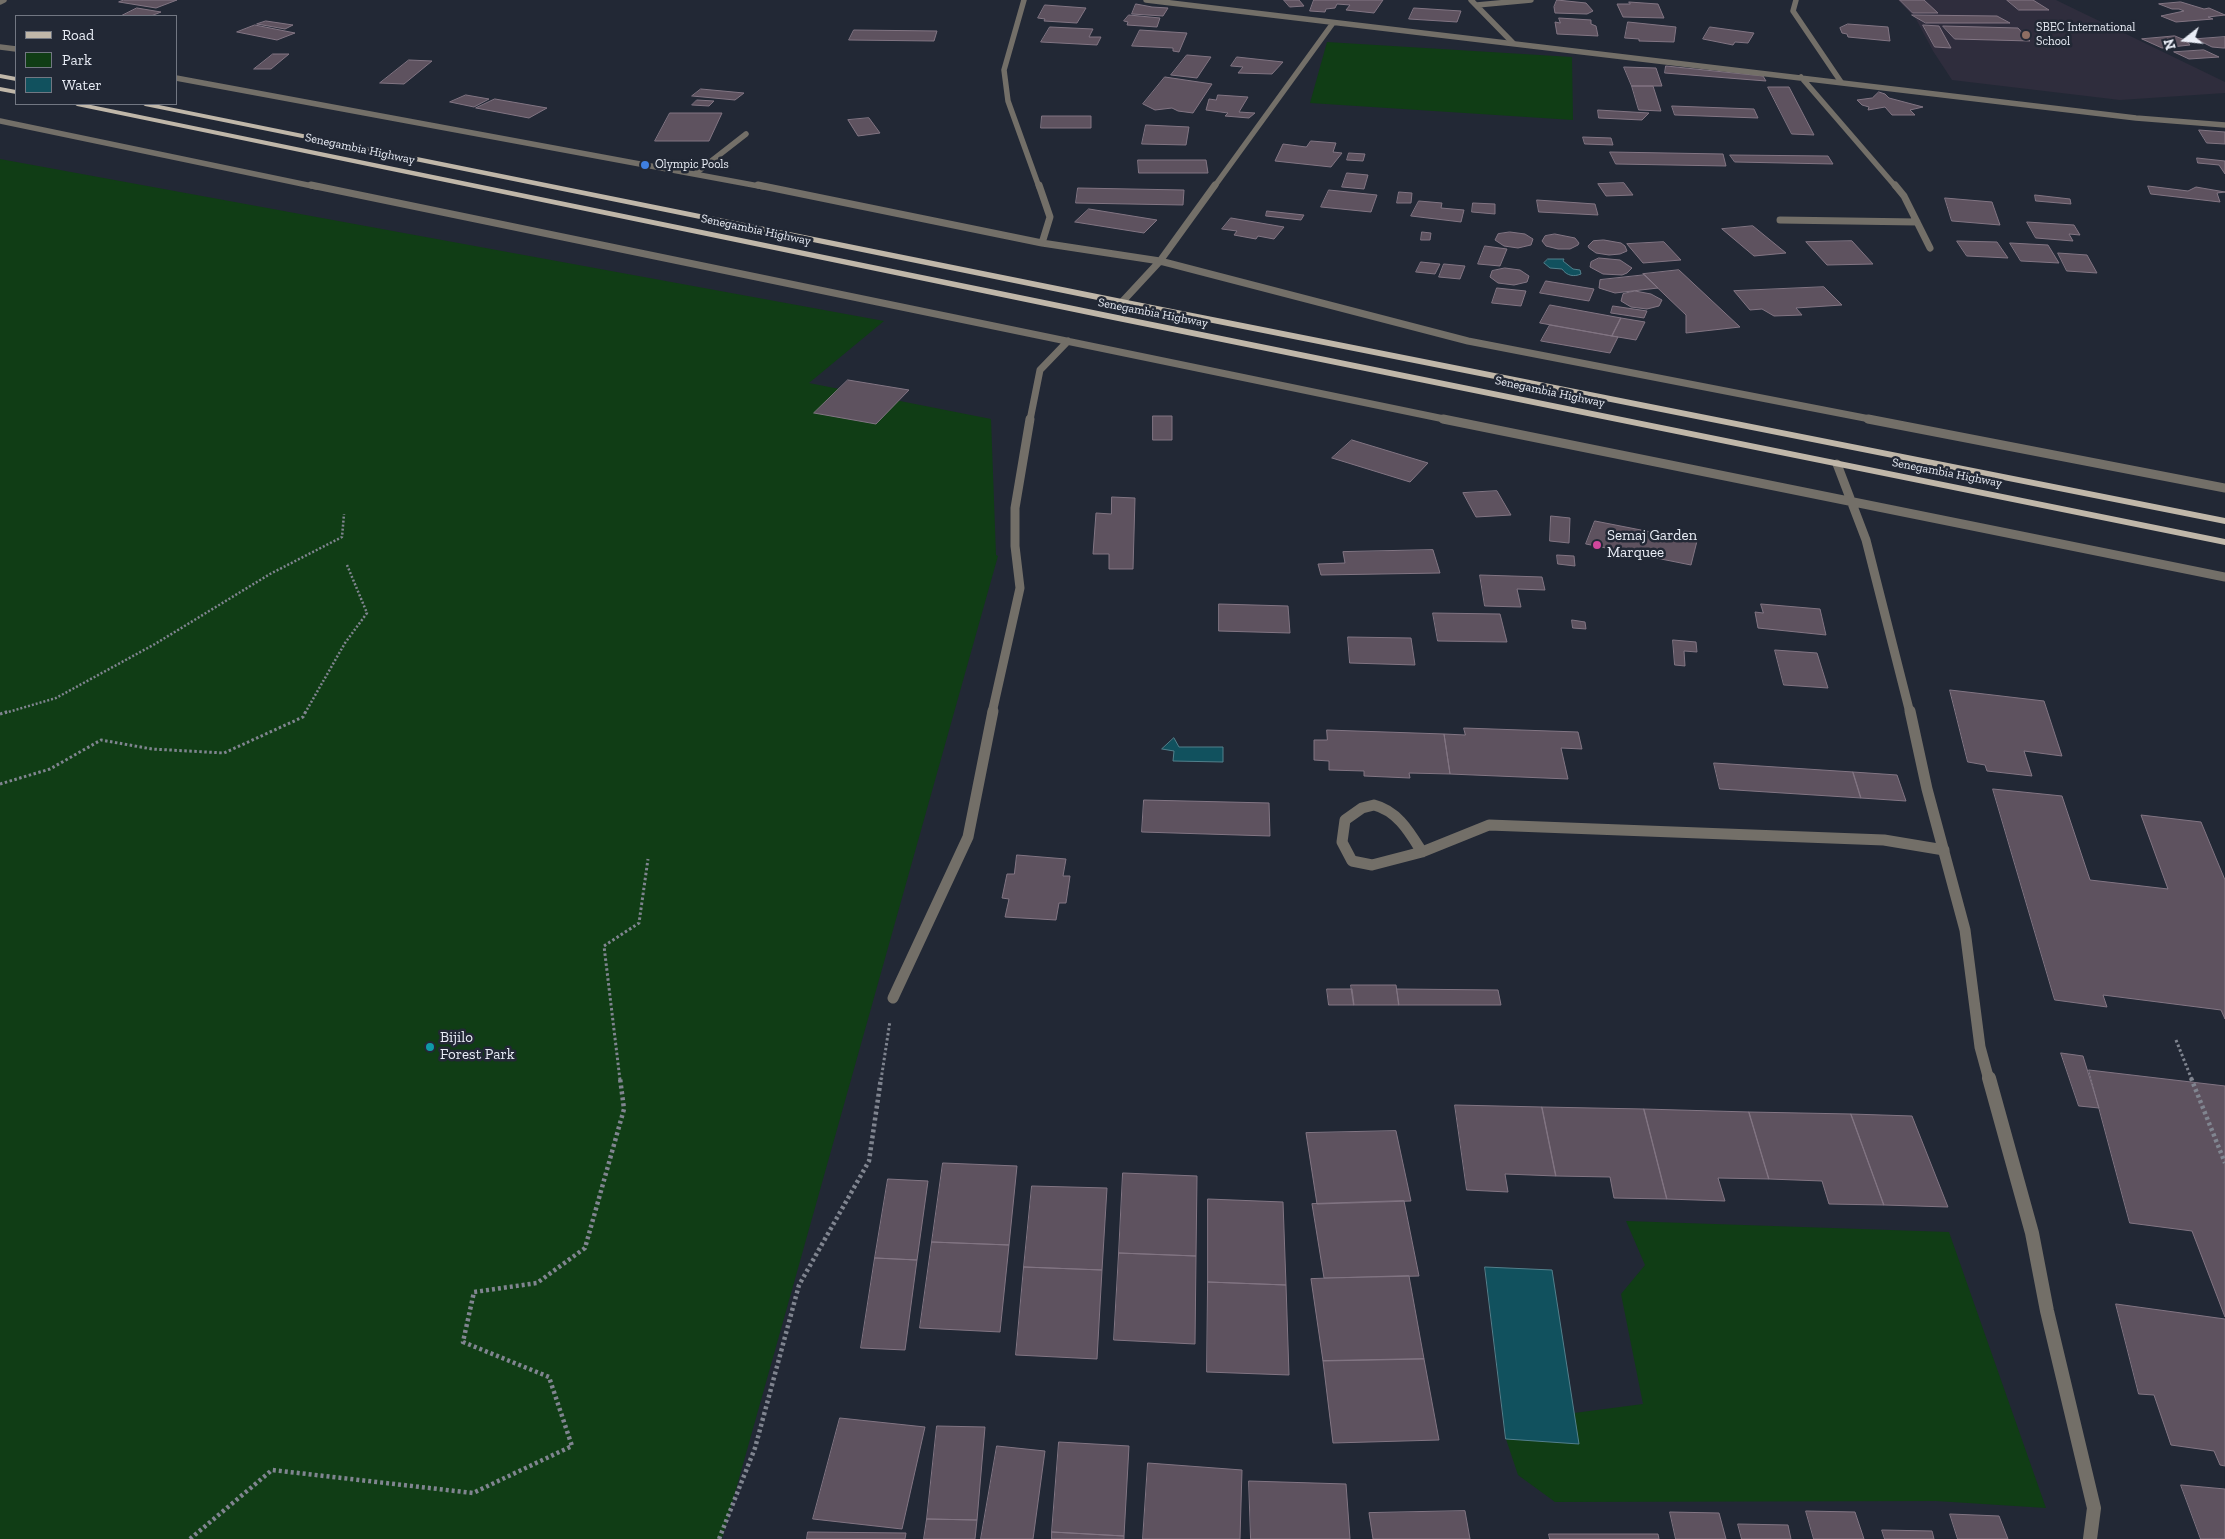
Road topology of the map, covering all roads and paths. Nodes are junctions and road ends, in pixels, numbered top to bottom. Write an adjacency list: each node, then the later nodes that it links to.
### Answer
1 (4, 0): 7 (street)
2 (1024, 0): 28 (street)
3 (1146, 0): 9 (street)
4 (1471, 0): 8 (street)
5 (1531, 0): 8 (street)
6 (1796, 0): 17 (street)
7 (0, 2)
8 (1477, 5): 10 (street)
9 (1333, 23): 10 (street); 30 (street)
10 (1513, 43): 14 (street)
11 (0, 47): 12 (street)
12 (15, 49)
13 (0, 76): 16 (main road)
14 (1800, 77): 17 (street); 27 (street)
15 (178, 78): 25 (street)
16 (15, 79)
17 (1841, 82): 23 (street)
18 (0, 89): 19 (main road)
19 (15, 92)
20 (82, 105): 33 (main road, Senegambia Highway)
21 (150, 105): 31 (main road, Senegambia Highway)
22 (0, 121): 32 (street)
23 (2225, 125)
24 (746, 134): 25 (street)
25 (696, 173): 28 (street)
26 (1780, 220): 27 (street)
27 (1917, 222): 29 (street)
28 (1042, 243): 30 (street)
29 (1930, 248)
30 (1160, 261): 31 (street); 34 (street)
31 (1122, 302): 37 (main road, Senegambia Highway)
32 (1068, 341): 35 (street); 46 (street)
33 (1837, 464): 35 (street); 38 (main road, Senegambia Highway)
34 (2225, 488)
35 (1851, 502): 40 (street); 43 (street)
36 (344, 514): 41 (path)
37 (2225, 521)
38 (2225, 542)
39 (347, 565): 42 (path)
40 (2225, 577)
41 (0, 714)
42 (0, 784)
43 (1944, 850): 44 (street); 51 (street)
44 (1422, 852): 44 (street)
45 (648, 859): 49 (path)
46 (893, 998): 50 (path)
47 (2176, 1040): 48 (path)
48 (2225, 1163)
49 (190, 1539)
50 (719, 1539)
51 (2090, 1539)

